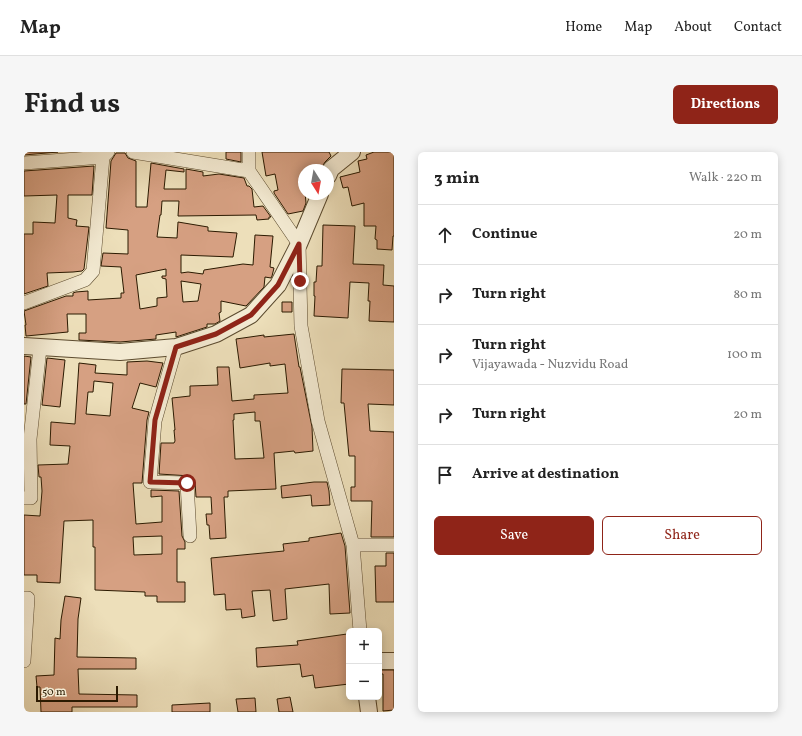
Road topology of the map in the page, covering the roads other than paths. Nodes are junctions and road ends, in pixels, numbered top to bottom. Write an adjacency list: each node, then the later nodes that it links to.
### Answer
1 (133, 152): 7 (street)
2 (249, 152): 7 (street)
3 (352, 152): 6 (street)
4 (106, 155): 5 (street); 10 (street)
5 (24, 163)
6 (334, 167)
7 (249, 171): 9 (street)
8 (317, 200): 9 (street)
9 (299, 244): 12 (street); 16 (street)
10 (24, 303)
11 (24, 346): 13 (street)
12 (176, 347): 13 (street); 15 (street)
13 (40, 348): 14 (street)
14 (24, 498)
15 (190, 536)
16 (353, 545): 17 (street); 19 (street)
17 (394, 545)
18 (24, 598): 20 (street)
19 (360, 628)
20 (24, 661)
21 (382, 661): 22 (street)
22 (394, 661)
23 (367, 700): 24 (street)
24 (369, 712)

